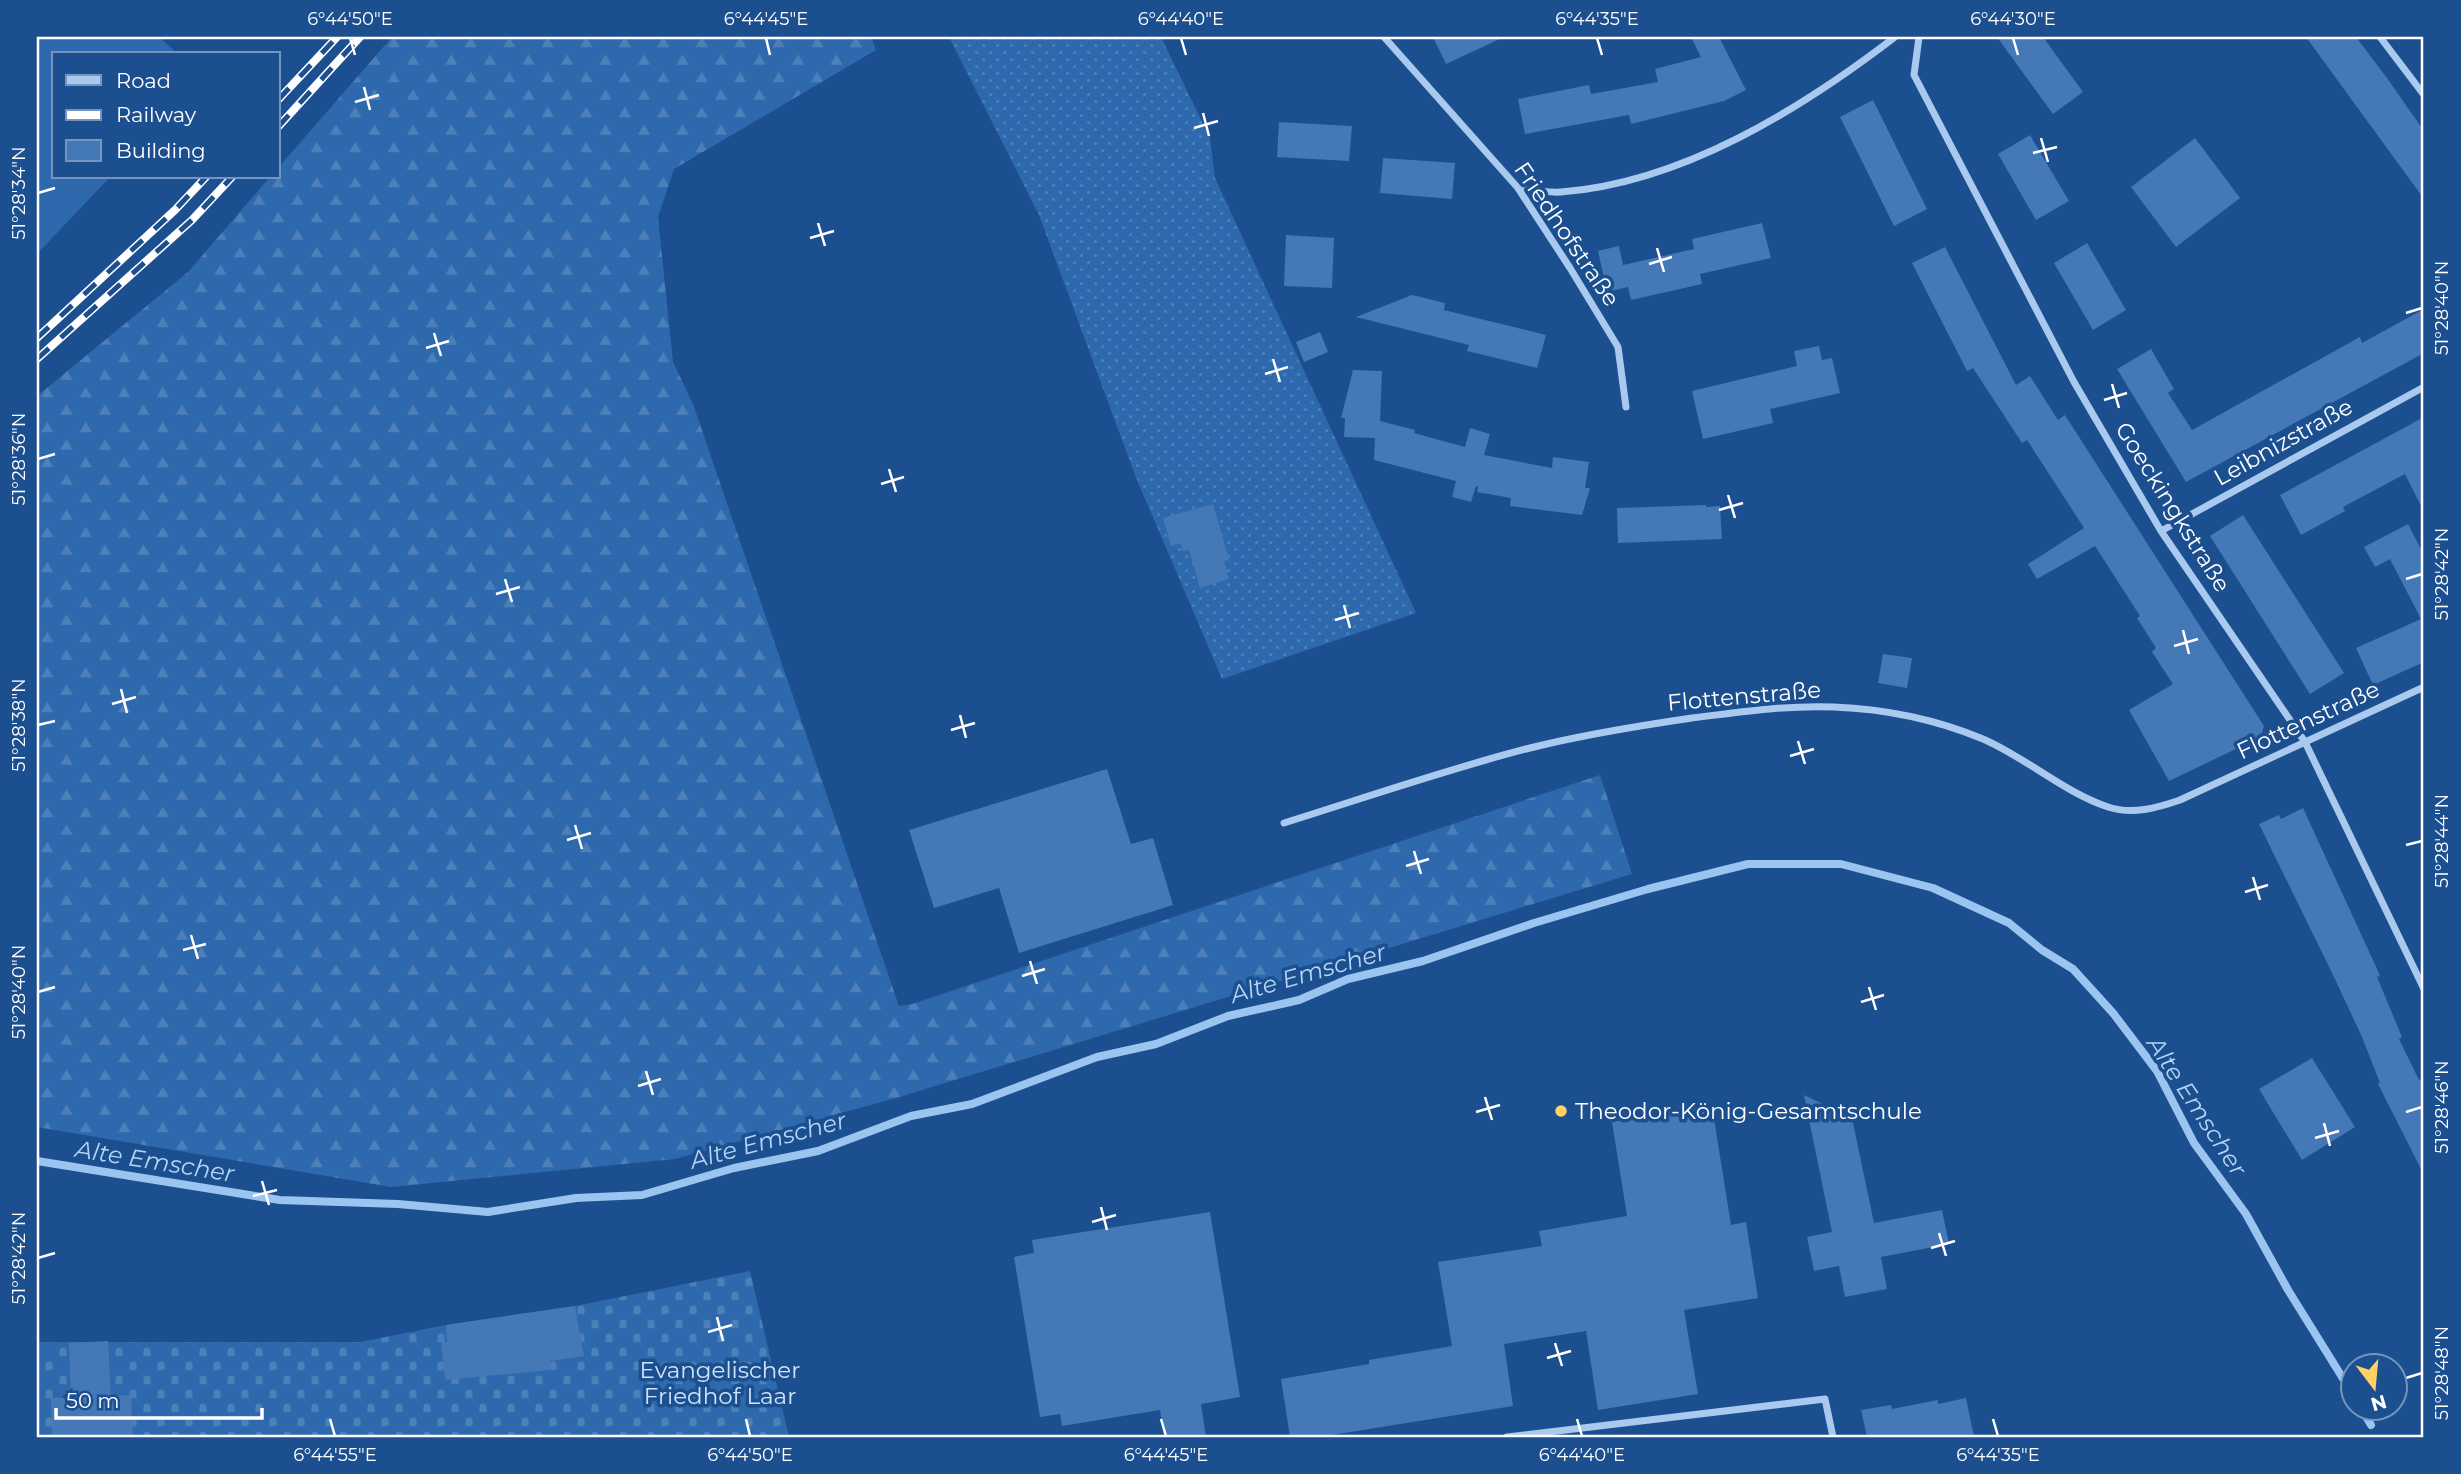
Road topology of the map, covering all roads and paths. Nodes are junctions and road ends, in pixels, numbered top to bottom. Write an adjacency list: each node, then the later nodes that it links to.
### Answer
1 (1384, 37): 6 (street, Friedhofstraße)
2 (1895, 37): 6 (street)
3 (1919, 37): 9 (street, Goeckingkstraße)
4 (2380, 37): 5 (street)
5 (2424, 95)
6 (1518, 188): 8 (street, Friedhofstraße)
7 (2424, 387): 9 (street, Leibnizstraße)
8 (1626, 407)
9 (2161, 531): 11 (street, Goeckingkstraße)
10 (2424, 687): 11 (street, Flottenstraße)
11 (2305, 741): 12 (street, Flottenstraße); 13 (street, Goeckingkstraße)
12 (1284, 823)
13 (2424, 989)
14 (1507, 1437): 15 (street)
15 (1833, 1437)

